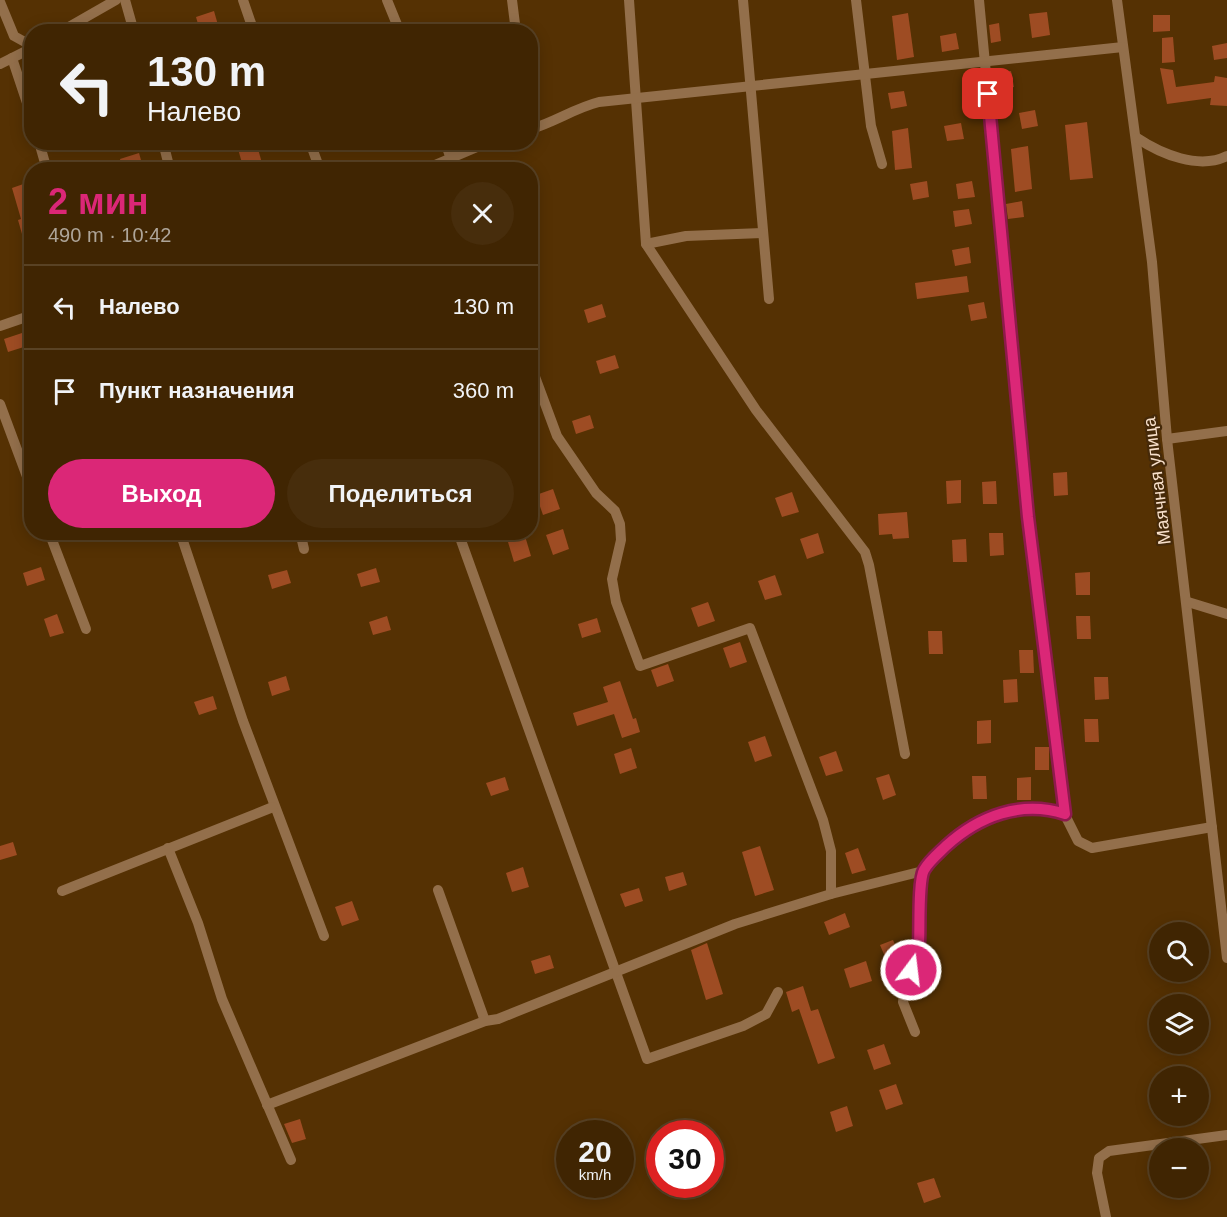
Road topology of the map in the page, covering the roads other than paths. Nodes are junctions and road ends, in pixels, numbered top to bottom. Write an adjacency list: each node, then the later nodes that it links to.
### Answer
1 (116, 0): 12 (street)
2 (125, 0): 13 (street)
3 (243, 0): 14 (street)
4 (387, 0): 15 (street)
5 (512, 0): 16 (street)
6 (629, 0): 25 (street)
7 (743, 0): 23 (street)
8 (856, 0): 22 (street)
9 (979, 0): 55 (street)
10 (1117, 0): 18 (street, Маячная улица)
11 (0, 2): 17 (street)
12 (74, 24)
13 (132, 24)
14 (251, 24)
15 (397, 24)
16 (515, 24)
17 (24, 42)
18 (1123, 47): 22 (street); 27 (street, Маячная улица)
19 (24, 51): 20 (street)
20 (12, 58): 21 (street); 24 (street)
21 (0, 64)
22 (865, 74): 23 (street); 34 (street)
23 (750, 86): 25 (street); 35 (street)
24 (24, 94)
25 (636, 99): 26 (street); 36 (street)
26 (538, 127)
27 (1137, 138): 30 (street); 43 (street, Маячная улица)
28 (449, 150): 31 (street)
29 (470, 150): 31 (street)
30 (1227, 156)
31 (452, 158): 32 (street); 33 (street)
32 (442, 162)
33 (453, 162)
34 (882, 164)
35 (762, 233): 36 (street); 37 (street)
36 (646, 244): 53 (street)
37 (769, 299)
38 (24, 318): 39 (street)
39 (0, 326)
40 (538, 385): 61 (street)
41 (0, 404): 44 (street)
42 (1227, 431): 43 (street)
43 (1167, 439): 50 (street, Маячная улица)
44 (24, 468)
45 (52, 540): 52 (street)
46 (183, 540): 54 (street)
47 (302, 540): 49 (street)
48 (461, 540): 64 (street)
49 (304, 549)
50 (1188, 602): 51 (street); 56 (street, Маячная улица)
51 (1227, 614)
52 (86, 629)
53 (905, 754)
54 (273, 807): 57 (street); 62 (street)
55 (1065, 814): 56 (street); 58 (street)
56 (1212, 827): 63 (street, Маячная улица)
57 (168, 848): 60 (street); 68 (street)
58 (923, 871): 61 (street); 67 (street)
59 (438, 890): 66 (street)
60 (62, 891)
61 (831, 894): 64 (street)
62 (324, 936)
63 (1227, 958)
64 (615, 972): 65 (street); 66 (street)
65 (778, 992)
66 (484, 1021): 68 (street)
67 (915, 1032)
68 (267, 1105): 70 (street)
69 (1227, 1135): 71 (street)
70 (291, 1160)
71 (1106, 1217)

